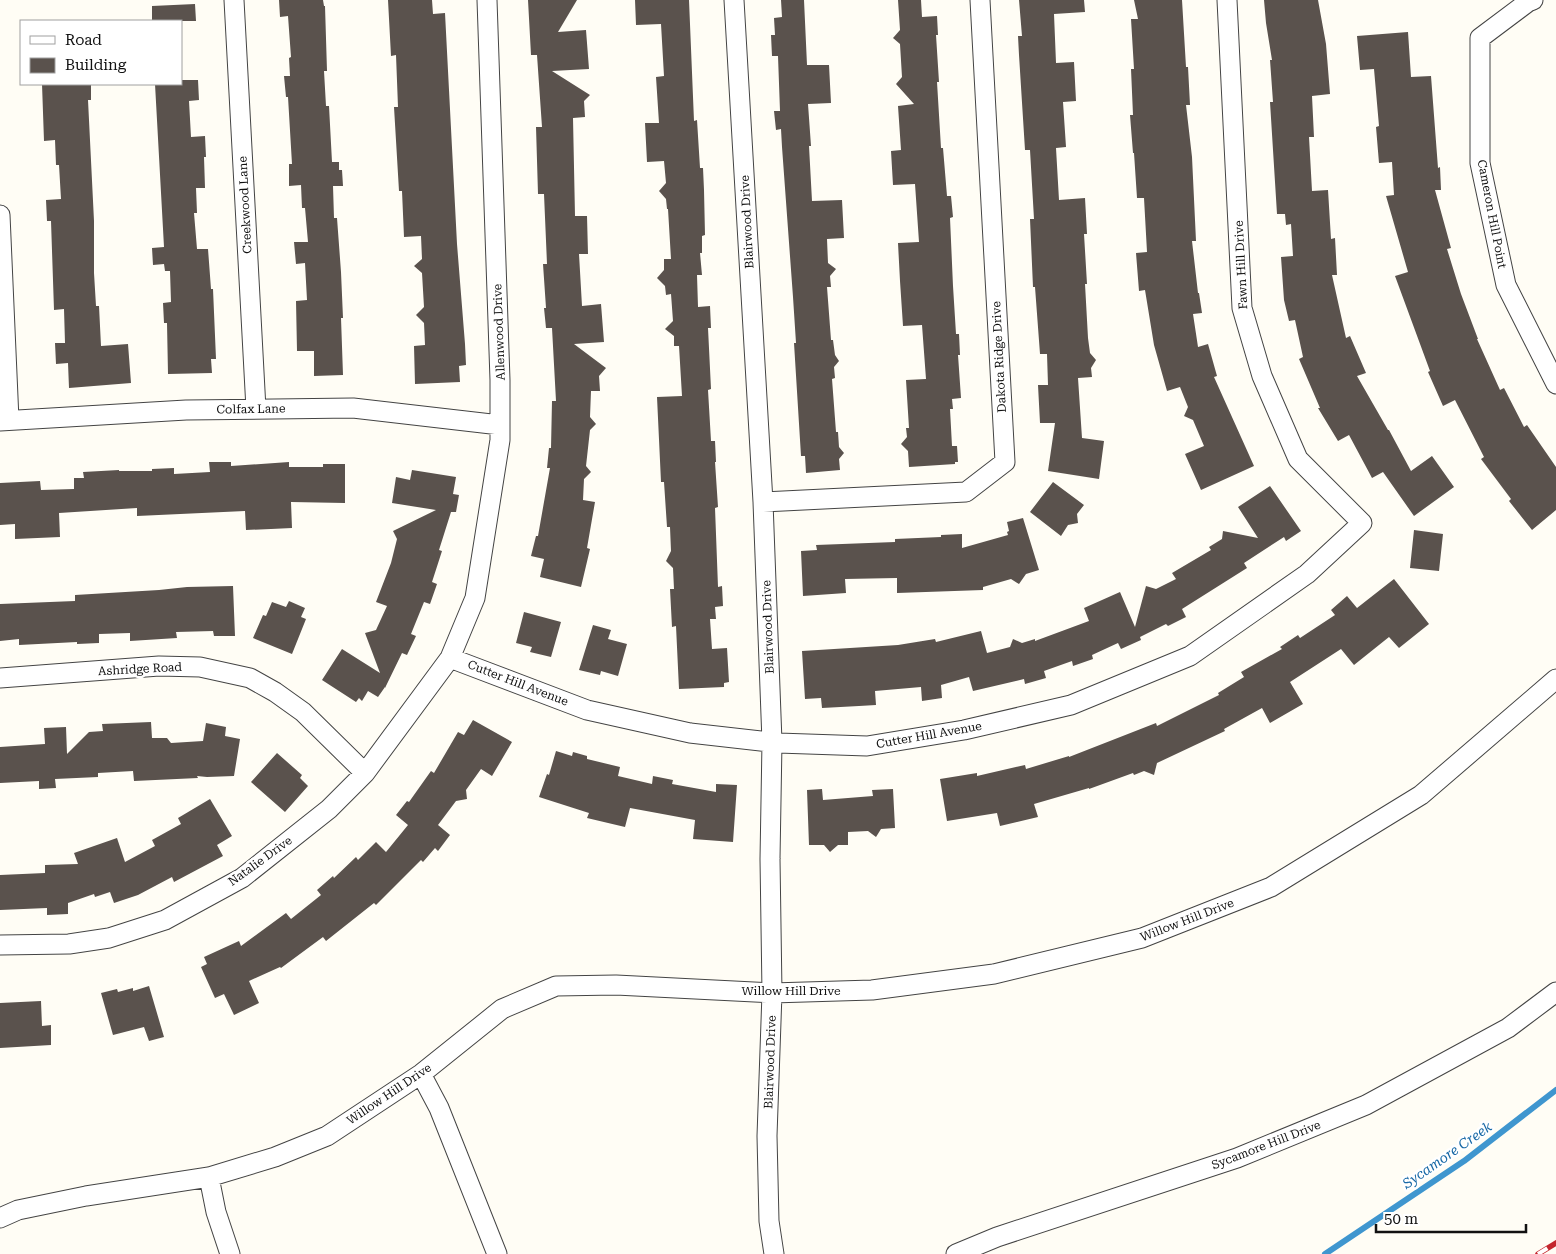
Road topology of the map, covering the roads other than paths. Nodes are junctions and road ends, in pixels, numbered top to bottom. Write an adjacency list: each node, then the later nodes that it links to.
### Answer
1 (234, 0): 9 (street, Creekwood Lane)
2 (486, 0): 11 (street, Allenwood Drive)
3 (734, 0): 12 (street, Blairwood Drive)
4 (980, 0): 12 (street, Dakota Ridge Drive)
5 (1227, 0): 13 (street, Fawn Hill Drive)
6 (1533, 0): 8 (street, Cameron Hill Point)
7 (0, 215): 10 (street)
8 (1556, 384)
9 (256, 409): 10 (street, Colfax Lane); 11 (street, Colfax Lane)
10 (5, 420)
11 (500, 425): 14 (street, Allenwood Drive)
12 (763, 502): 17 (street, Blairwood Drive)
13 (1362, 524): 17 (street, Cutter Hill Avenue)
14 (450, 658): 17 (street, Cutter Hill Avenue); 18 (street, Natalie Drive)
15 (0, 678): 18 (street, Ashridge Road)
16 (1556, 679): 21 (street, Willow Hill Drive)
17 (772, 742): 21 (street, Blairwood Drive)
18 (365, 773): 19 (street, Natalie Drive)
19 (0, 945)
20 (1556, 992): 28 (street, Sycamore Hill Drive)
21 (772, 993): 22 (street, Willow Hill Drive); 27 (street, Blairwood Drive)
22 (421, 1074): 23 (street, Willow Hill Drive); 26 (street)
23 (209, 1177): 24 (street, Willow Hill Drive); 25 (street)
24 (0, 1218)
25 (230, 1254)
26 (497, 1254)
27 (774, 1254)
28 (956, 1254)

